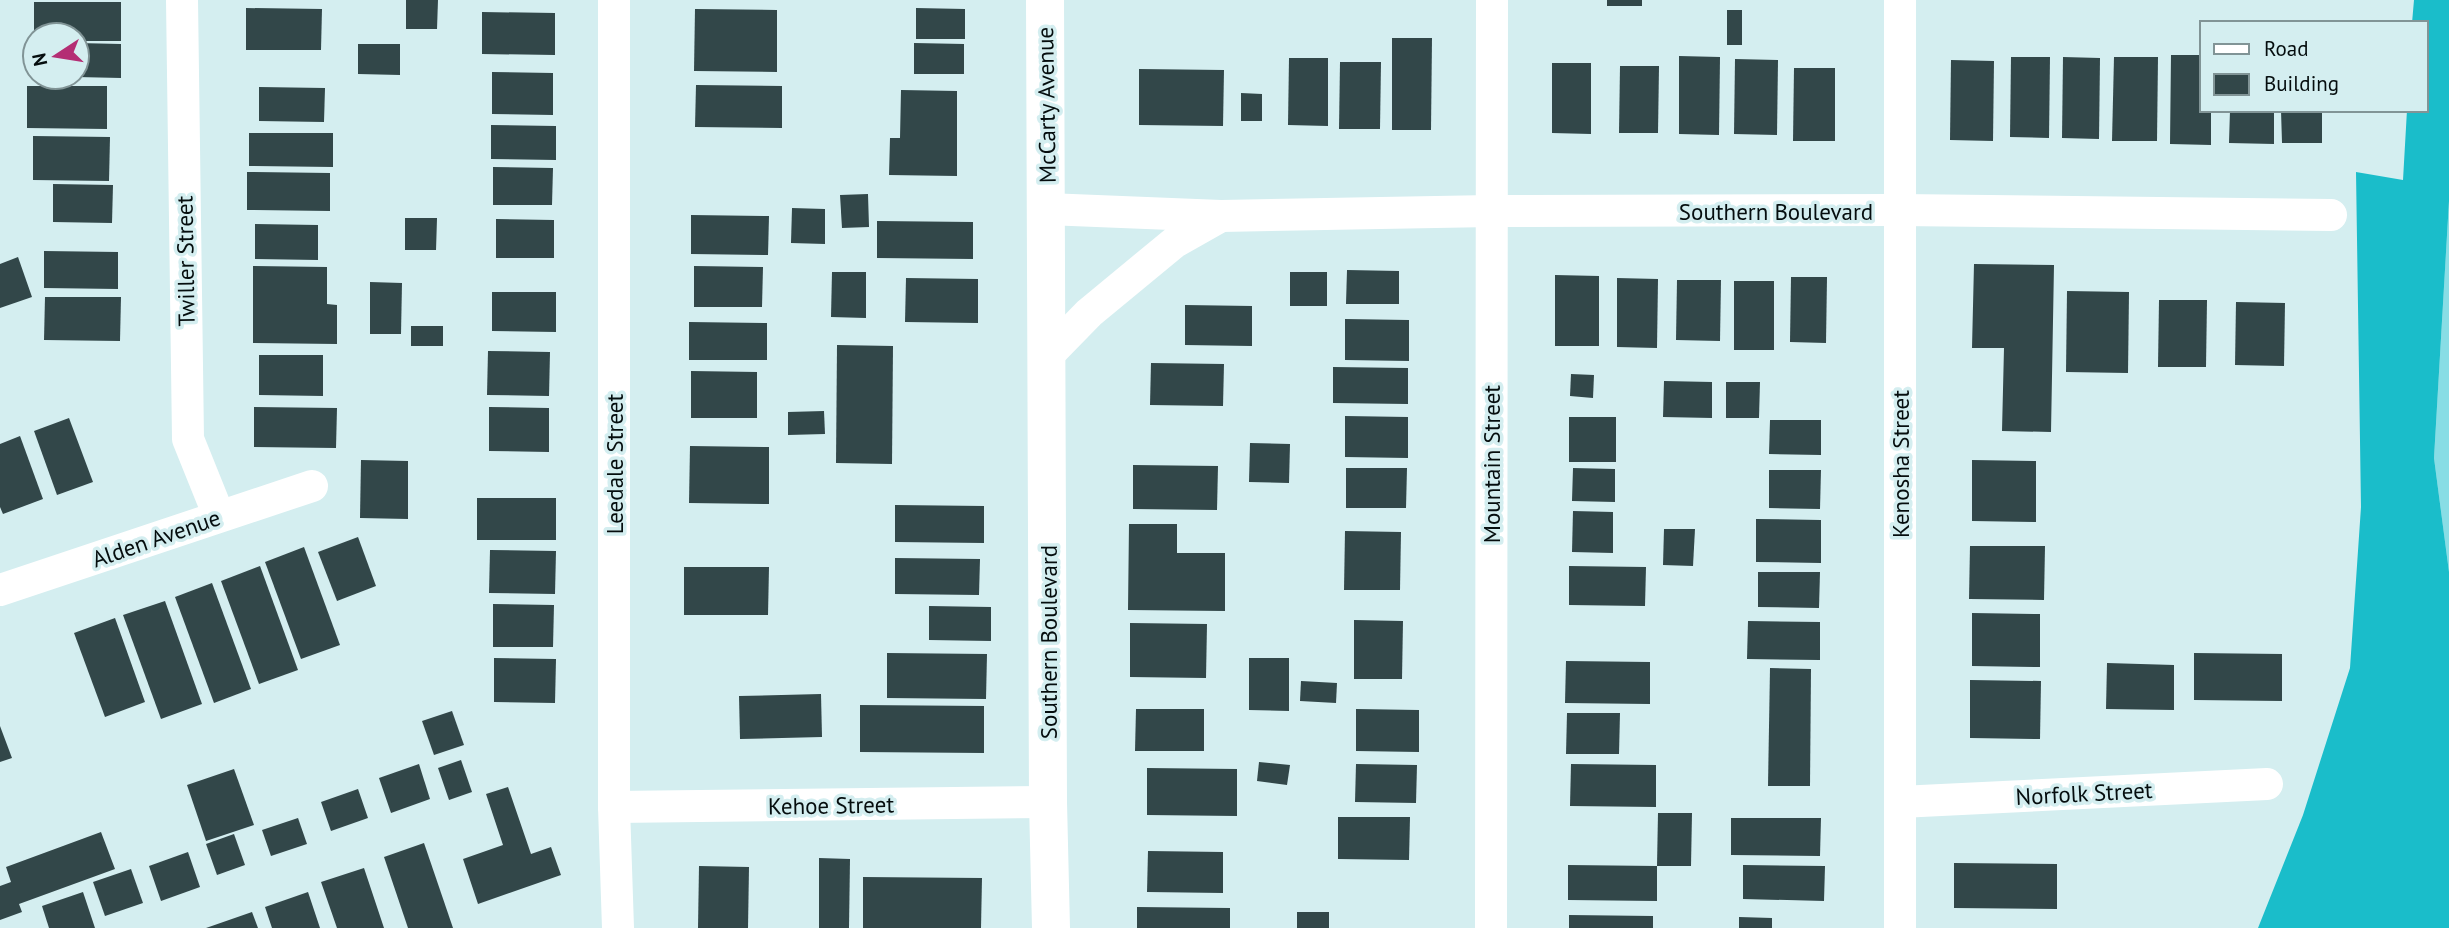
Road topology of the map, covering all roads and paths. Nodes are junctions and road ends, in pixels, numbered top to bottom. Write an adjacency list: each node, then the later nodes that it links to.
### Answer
1 (182, 0): 13 (street, Twiller Street)
2 (614, 0): 18 (street, Leedale Street)
3 (1045, 0): 6 (main road, McCarty Avenue)
4 (1492, 0): 8 (street, Mountain Street)
5 (1900, 0): 7 (street, Kenosha Street)
6 (1047, 209): 10 (street, Southern Boulevard); 11 (main road, Southern Boulevard)
7 (1900, 210): 8 (street, Southern Boulevard); 9 (street, Southern Boulevard); 17 (street, Kenosha Street)
8 (1491, 211): 10 (street, Southern Boulevard); 21 (street, Mountain Street)
9 (2331, 215)
10 (1221, 216): 11 (street, Southern Boulevard)
11 (1047, 356): 16 (main road, Southern Boulevard)
12 (312, 486): 13 (street, Alden Avenue)
13 (219, 516): 14 (street, Alden Avenue)
14 (0, 590)
15 (2267, 784): 17 (street, Norfolk Street)
16 (1048, 802): 18 (street, Kehoe Street); 20 (main road, Southern Boulevard)
17 (1900, 802): 22 (street, Kenosha Street)
18 (614, 807): 19 (street, Leedale Street)
19 (618, 928)
20 (1051, 928)
21 (1491, 928)
22 (1900, 928)

